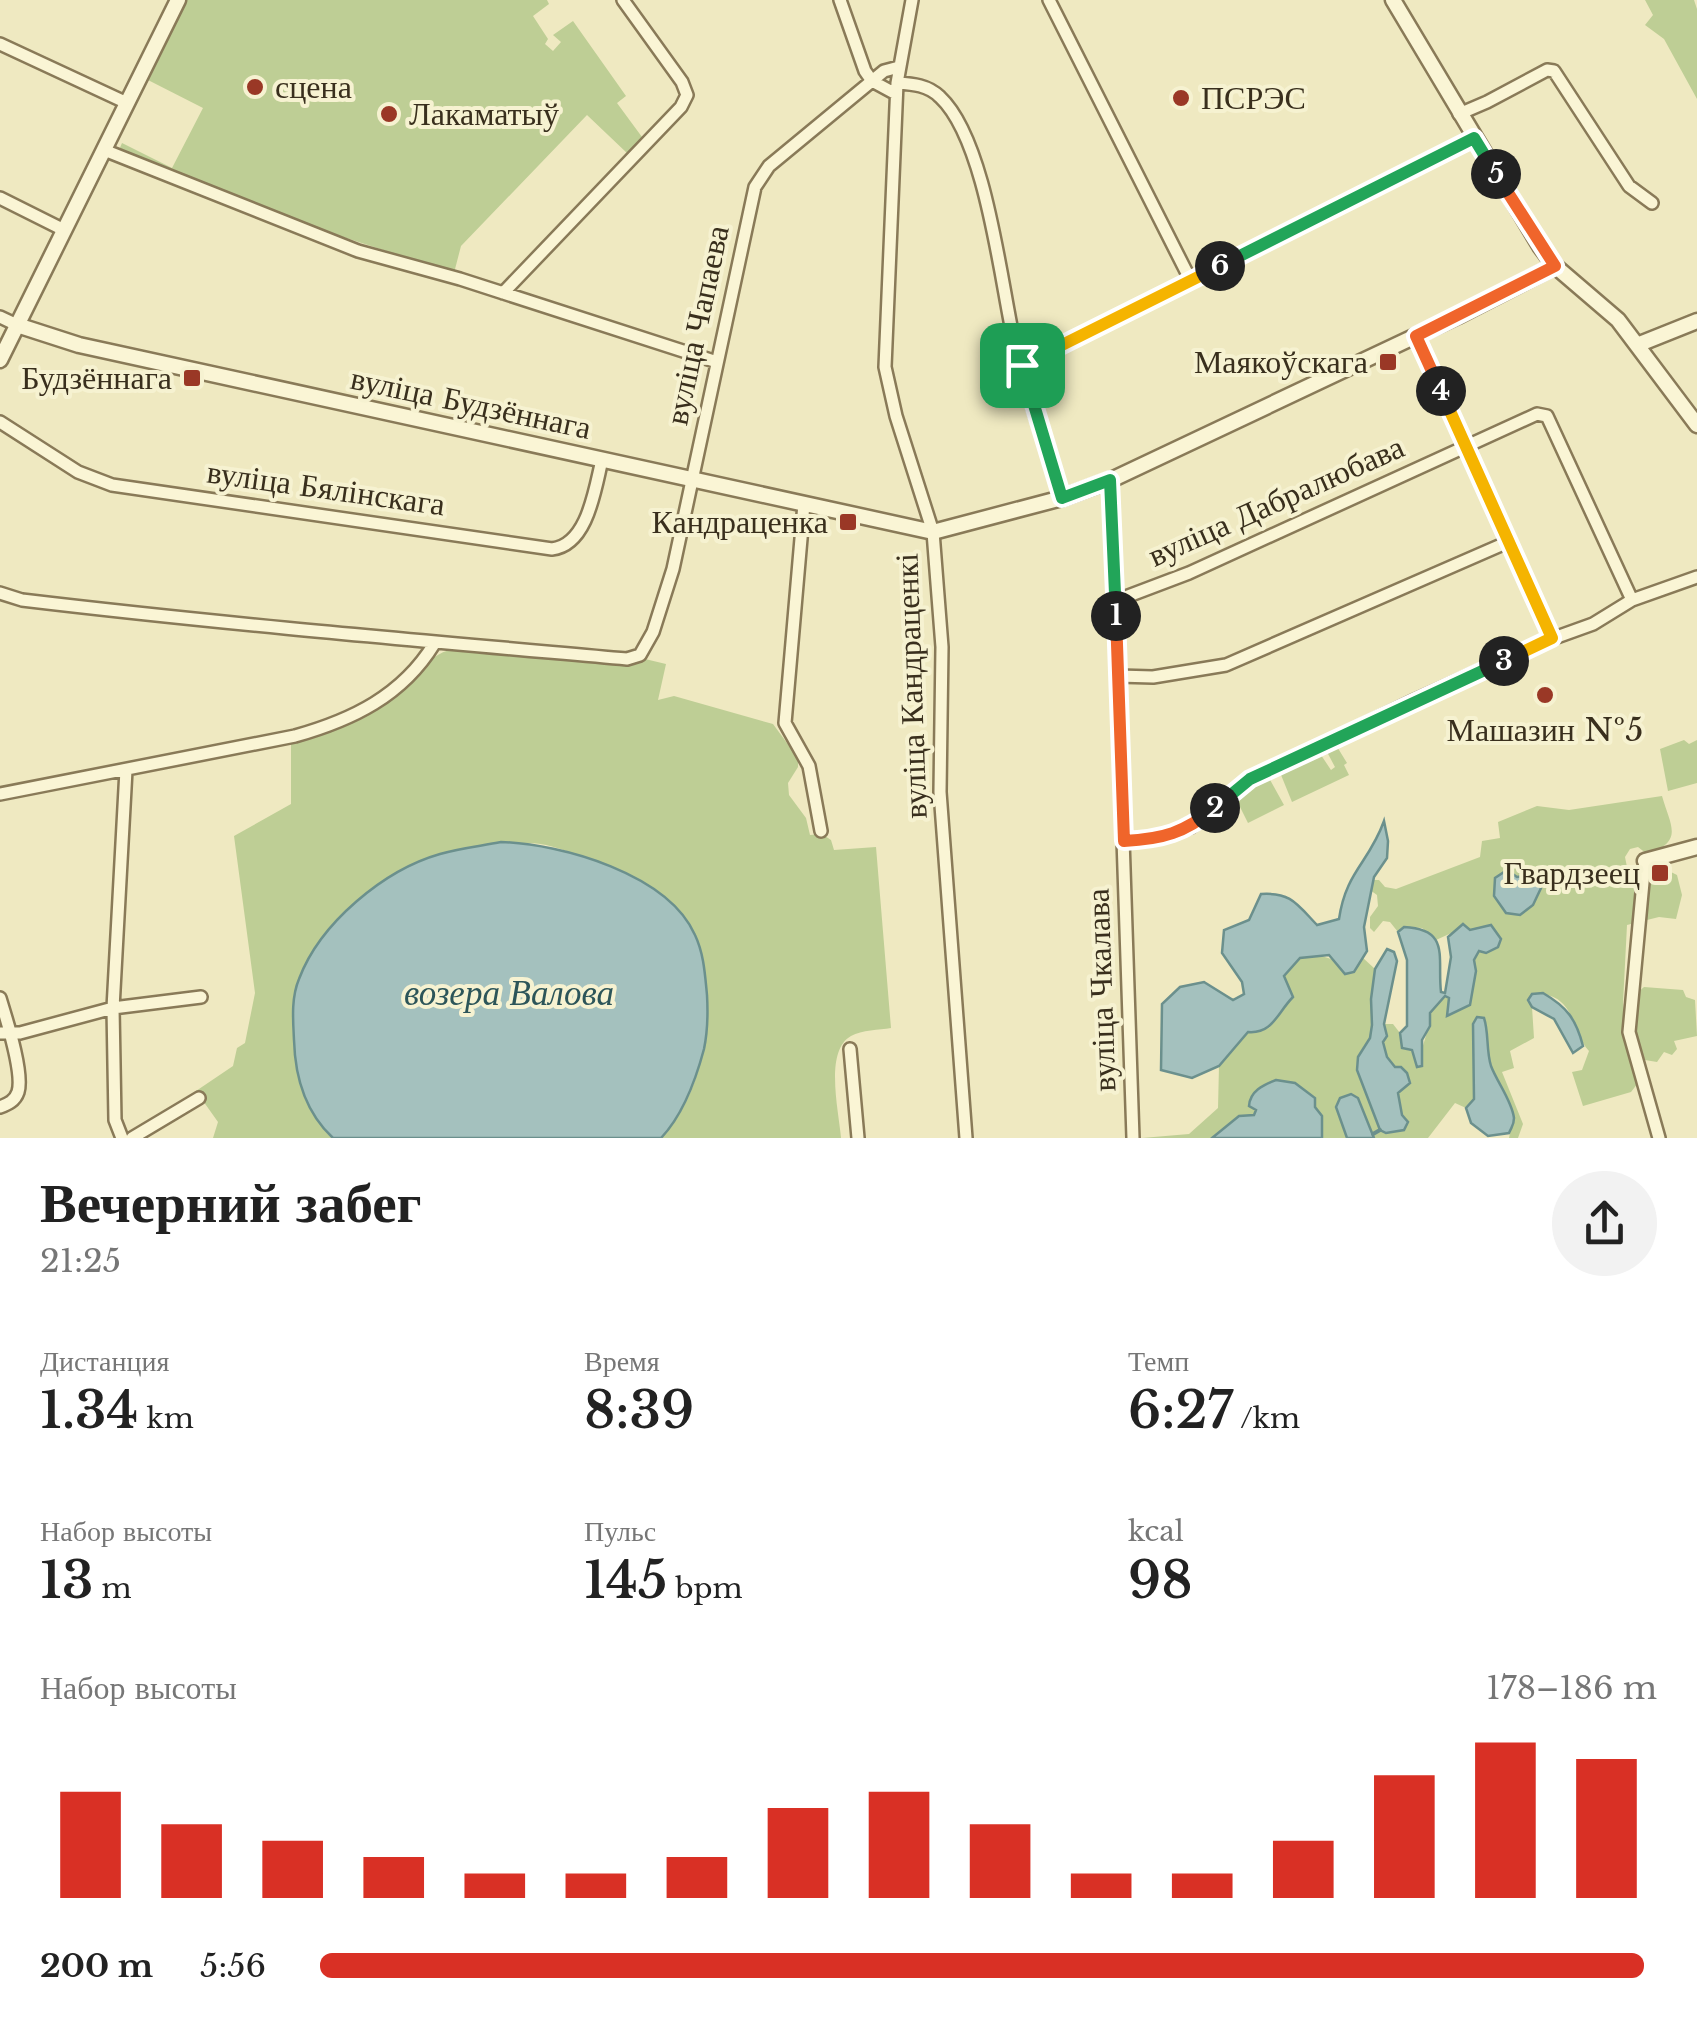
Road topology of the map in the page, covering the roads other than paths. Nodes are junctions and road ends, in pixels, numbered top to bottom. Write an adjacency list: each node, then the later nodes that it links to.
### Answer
1 (178, 0): 11 (street)
2 (623, 0): 20 (street)
3 (840, 0): 9 (street)
4 (912, 0): 8 (street, вуліца Кандраценкі)
5 (1049, 0): 19 (street)
6 (1393, 0): 12 (street)
7 (0, 44): 11 (street)
8 (899, 67): 9 (street, вуліца Чапаева); 10 (street, вуліца Кандраценкі)
9 (872, 81): 10 (street); 27 (street, вуліца Чапаева)
10 (897, 88): 28 (street); 37 (street, вуліца Кандраценкі)
11 (127, 103): 14 (street)
12 (1459, 114): 13 (street); 16 (street)
13 (1474, 138): 18 (street); 19 (street)
14 (104, 150): 17 (street); 20 (street)
15 (0, 198): 17 (street)
16 (1652, 203)
17 (64, 230): 23 (street)
18 (1555, 266): 24 (street); 25 (street)
19 (1191, 281): 28 (street)
20 (503, 294): 27 (street)
21 (0, 317): 23 (street, вуліца Будзённага)
22 (1697, 321): 25 (street)
23 (17, 325): 26 (street); 32 (street, вуліца Будзённага)
24 (1416, 336): 31 (street); 34 (street)
25 (1637, 345): 30 (street)
26 (0, 360)
27 (717, 362): 33 (street, вуліца Чапаева)
28 (1022, 365): 35 (street)
29 (0, 422): 32 (street, вуліца Бялінскага)
30 (1697, 425)
31 (1466, 444): 38 (street); 41 (street, вуліца Дабралюбава); 42 (street, вуліца Дабралюбава)
32 (602, 460): 33 (street, вуліца Будзённага)
33 (692, 479): 36 (street, вуліца Будзённага); 44 (street, вуліца Чапаева)
34 (1110, 480): 35 (street); 42 (street, вуліца Чкалава)
35 (1062, 498): 37 (street)
36 (804, 504): 37 (street, вуліца Будзённага); 48 (street)
37 (933, 532): 62 (street, вуліца Кандраценкі)
38 (1508, 542): 43 (street); 45 (street)
39 (1697, 577): 41 (street)
40 (0, 593): 44 (street)
41 (1632, 600): 43 (street)
42 (1116, 601): 45 (street, вуліца Чкалава)
43 (1552, 638): 49 (street)
44 (434, 644): 46 (street)
45 (1118, 676): 49 (street, вуліца Чкалава)
46 (126, 770): 47 (street); 54 (street)
47 (0, 794)
48 (821, 831)
49 (1124, 841): 63 (street, вуліца Чкалава)
50 (1697, 846): 51 (street)
51 (1645, 861): 64 (street)
52 (200, 996): 54 (street)
53 (0, 998): 55 (street)
54 (112, 1008): 55 (street); 59 (street)
55 (6, 1033): 58 (street)
56 (850, 1049): 61 (street)
57 (199, 1098): 60 (street)
58 (0, 1107)
59 (122, 1138)
60 (132, 1138)
61 (858, 1138)
62 (966, 1138)
63 (1133, 1138)
64 (1659, 1138)

